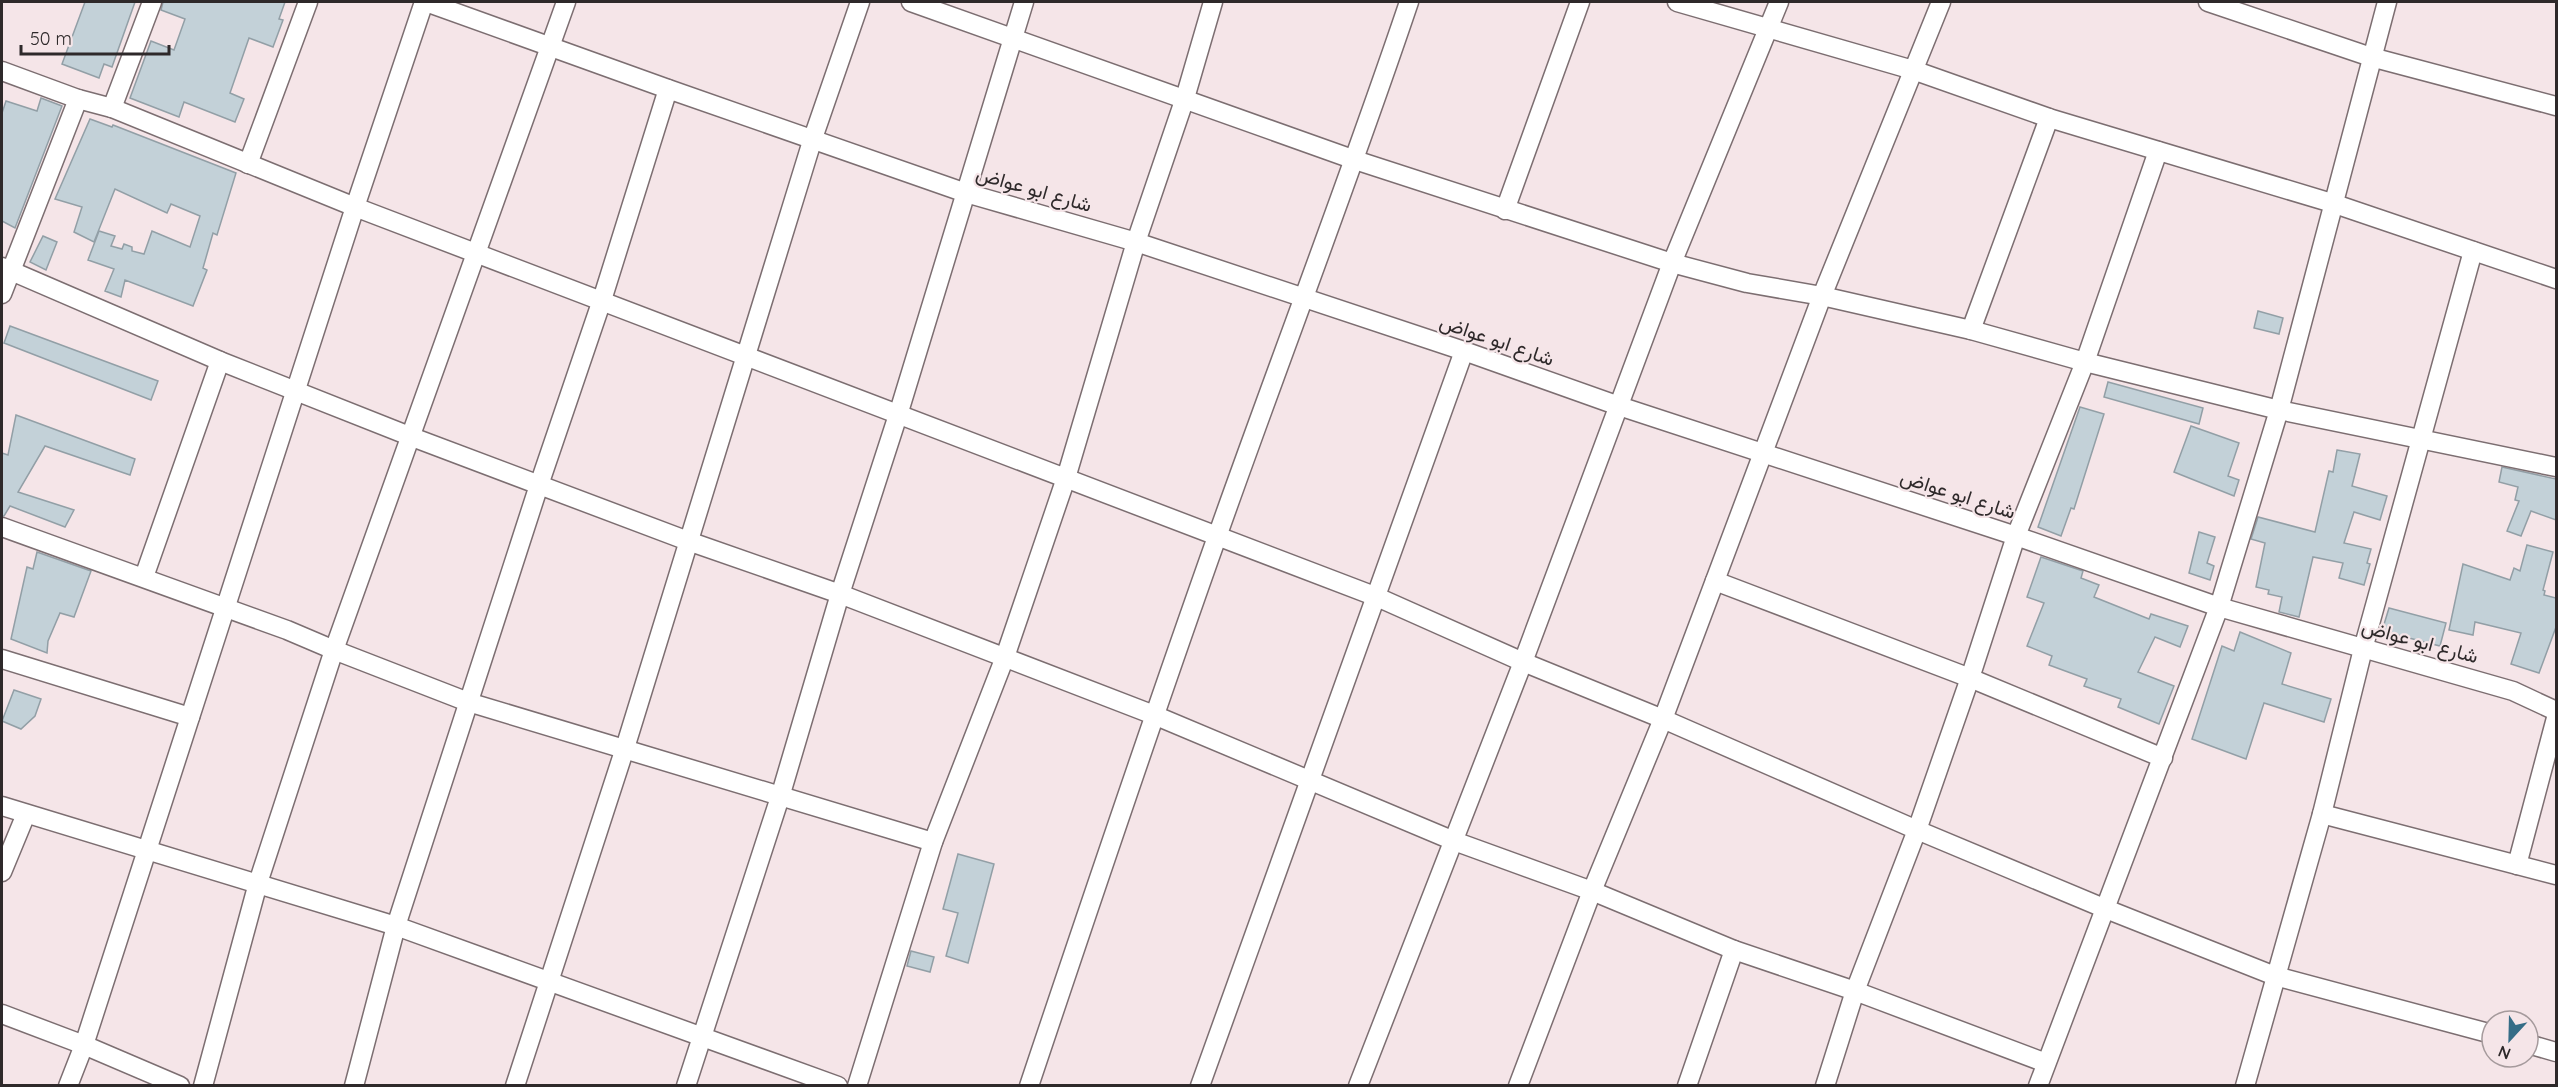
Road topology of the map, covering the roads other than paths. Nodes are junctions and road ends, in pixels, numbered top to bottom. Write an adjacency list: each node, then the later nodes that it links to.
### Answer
1 (152, 2): 26 (street)
2 (308, 2): 31 (street)
3 (425, 2): 18 (street, شارع ابو عواض); 34 (street)
4 (566, 2): 18 (street)
5 (860, 2): 28 (street)
6 (911, 2): 17 (street)
7 (1024, 2): 17 (street)
8 (1213, 2): 23 (street)
9 (1409, 2): 30 (street)
10 (1580, 2): 35 (street)
11 (1677, 2): 16 (street)
12 (1779, 2): 16 (street)
13 (1941, 2): 20 (street)
14 (2208, 2): 19 (street)
15 (2387, 2): 19 (street)
16 (1768, 29): 20 (street); 39 (street)
17 (1012, 39): 23 (street); 32 (street)
18 (551, 46): 22 (street, شارع ابو عواض); 38 (street)
19 (2371, 57): 25 (street); 33 (street)
20 (1913, 70): 27 (street); 43 (street)
21 (2, 71): 24 (street)
22 (668, 89): 28 (street, شارع ابو عواض); 45 (street)
23 (1185, 98): 30 (street); 36 (street)
24 (78, 99): 26 (street); 40 (street)
25 (2556, 106)
26 (112, 108): 31 (street)
27 (2049, 118): 29 (street); 46 (street)
28 (813, 138): 32 (street, شارع ابو عواض); 48 (street)
29 (2158, 151): 33 (street); 50 (street)
30 (1355, 160): 35 (street); 44 (street)
31 (248, 164): 34 (street)
32 (966, 193): 36 (street, شارع ابو عواض); 54 (street)
33 (2332, 203): 37 (street); 53 (street)
34 (355, 207): 38 (street); 51 (street)
35 (1505, 210): 39 (street)
36 (1136, 242): 44 (street, شارع ابو عواض); 59 (street)
37 (2474, 251): 41 (street); 56 (street)
38 (477, 252): 45 (street); 55 (street)
39 (1672, 263): 43 (street); 52 (street)
40 (5, 269): 42 (street); 49 (street)
41 (2556, 279)
42 (2, 294)
43 (1822, 296): 46 (street); 57 (street)
44 (1302, 299): 47 (street, شارع ابو عواض); 62 (street)
45 (602, 300): 48 (street); 60 (street)
46 (1971, 330): 50 (street)
47 (1464, 351): 52 (street, شارع ابو عواض); 68 (street)
48 (747, 355): 54 (street); 64 (street)
49 (220, 361): 51 (street); 65 (street)
50 (2085, 362): 53 (street); 63 (street)
51 (296, 390): 55 (street); 70 (street)
52 (1619, 406): 57 (street, شارع ابو عواض); 75 (street)
53 (2279, 410): 56 (street); 69 (street)
54 (898, 415): 59 (street); 67 (street)
55 (412, 437): 60 (street); 72 (street)
56 (2420, 440): 58 (street); 71 (street)
57 (1763, 452): 63 (street, شارع ابو عواض); 66 (street)
58 (2556, 467)
59 (1066, 478): 62 (street); 73 (street)
60 (539, 485): 64 (street); 77 (street)
61 (2, 527): 65 (street)
62 (1218, 534): 68 (street); 79 (street)
63 (2016, 536): 69 (street, شارع ابو عواض); 76 (street)
64 (688, 541): 67 (street); 83 (street)
65 (144, 577): 70 (street)
66 (1715, 581): 76 (street); 82 (street)
67 (840, 594): 73 (street); 86 (street)
68 (1377, 597): 75 (street); 85 (street)
69 (2219, 607): 71 (street, شارع ابو عواض); 84 (street)
70 (226, 608): 72 (street); 80 (street)
71 (2363, 649): 78 (street, شارع ابو عواض); 89 (street)
72 (334, 650): 77 (street); 97 (street)
73 (1005, 657): 79 (street); 91 (street)
74 (2, 659): 80 (street)
75 (1523, 662): 82 (street); 92 (street)
76 (1970, 678): 84 (street); 90 (street)
77 (468, 702): 83 (street); 100 (street)
78 (2556, 711)
79 (1154, 715): 85 (street); 120 (street)
80 (190, 717): 93 (street)
81 (2556, 718): 94 (street)
82 (1663, 719): 90 (street); 98 (street)
83 (625, 748): 86 (street); 103 (street)
84 (2163, 758): 99 (street)
85 (1308, 781): 92 (street); 121 (street)
86 (780, 797): 91 (street); 107 (street)
87 (2, 806): 88 (street)
88 (26, 814): 93 (street); 95 (street)
89 (2322, 814): 94 (street); 102 (street)
90 (1917, 830): 99 (street); 104 (street)
91 (933, 842): 119 (street)
92 (1454, 842): 98 (street); 122 (street)
93 (145, 851): 97 (street); 108 (street)
94 (2517, 865): 96 (street)
95 (2, 872)
96 (2556, 875)
97 (258, 883): 100 (street); 114 (street)
98 (1592, 891): 101 (street); 123 (street)
99 (2106, 909): 102 (street); 111 (street)
100 (396, 926): 103 (street); 115 (street)
101 (1734, 950): 104 (street); 124 (street)
102 (2276, 976): 106 (street); 127 (street)
103 (549, 982): 107 (street); 116 (street)
104 (1855, 990): 111 (street); 125 (street)
105 (2, 1014): 108 (street)
106 (2480, 1031)
107 (702, 1036): 117 (street); 118 (street)
108 (84, 1045): 112 (street); 113 (street)
109 (2540, 1047): 110 (street)
110 (2556, 1052)
111 (2046, 1063): 126 (street)
112 (68, 1086)
113 (180, 1086)
114 (203, 1086)
115 (354, 1086)
116 (515, 1086)
117 (686, 1086)
118 (838, 1086)
119 (856, 1086)
120 (1029, 1086)
121 (1200, 1086)
122 (1358, 1086)
123 (1518, 1086)
124 (1687, 1086)
125 (1824, 1086)
126 (2038, 1086)
127 (2245, 1086)

